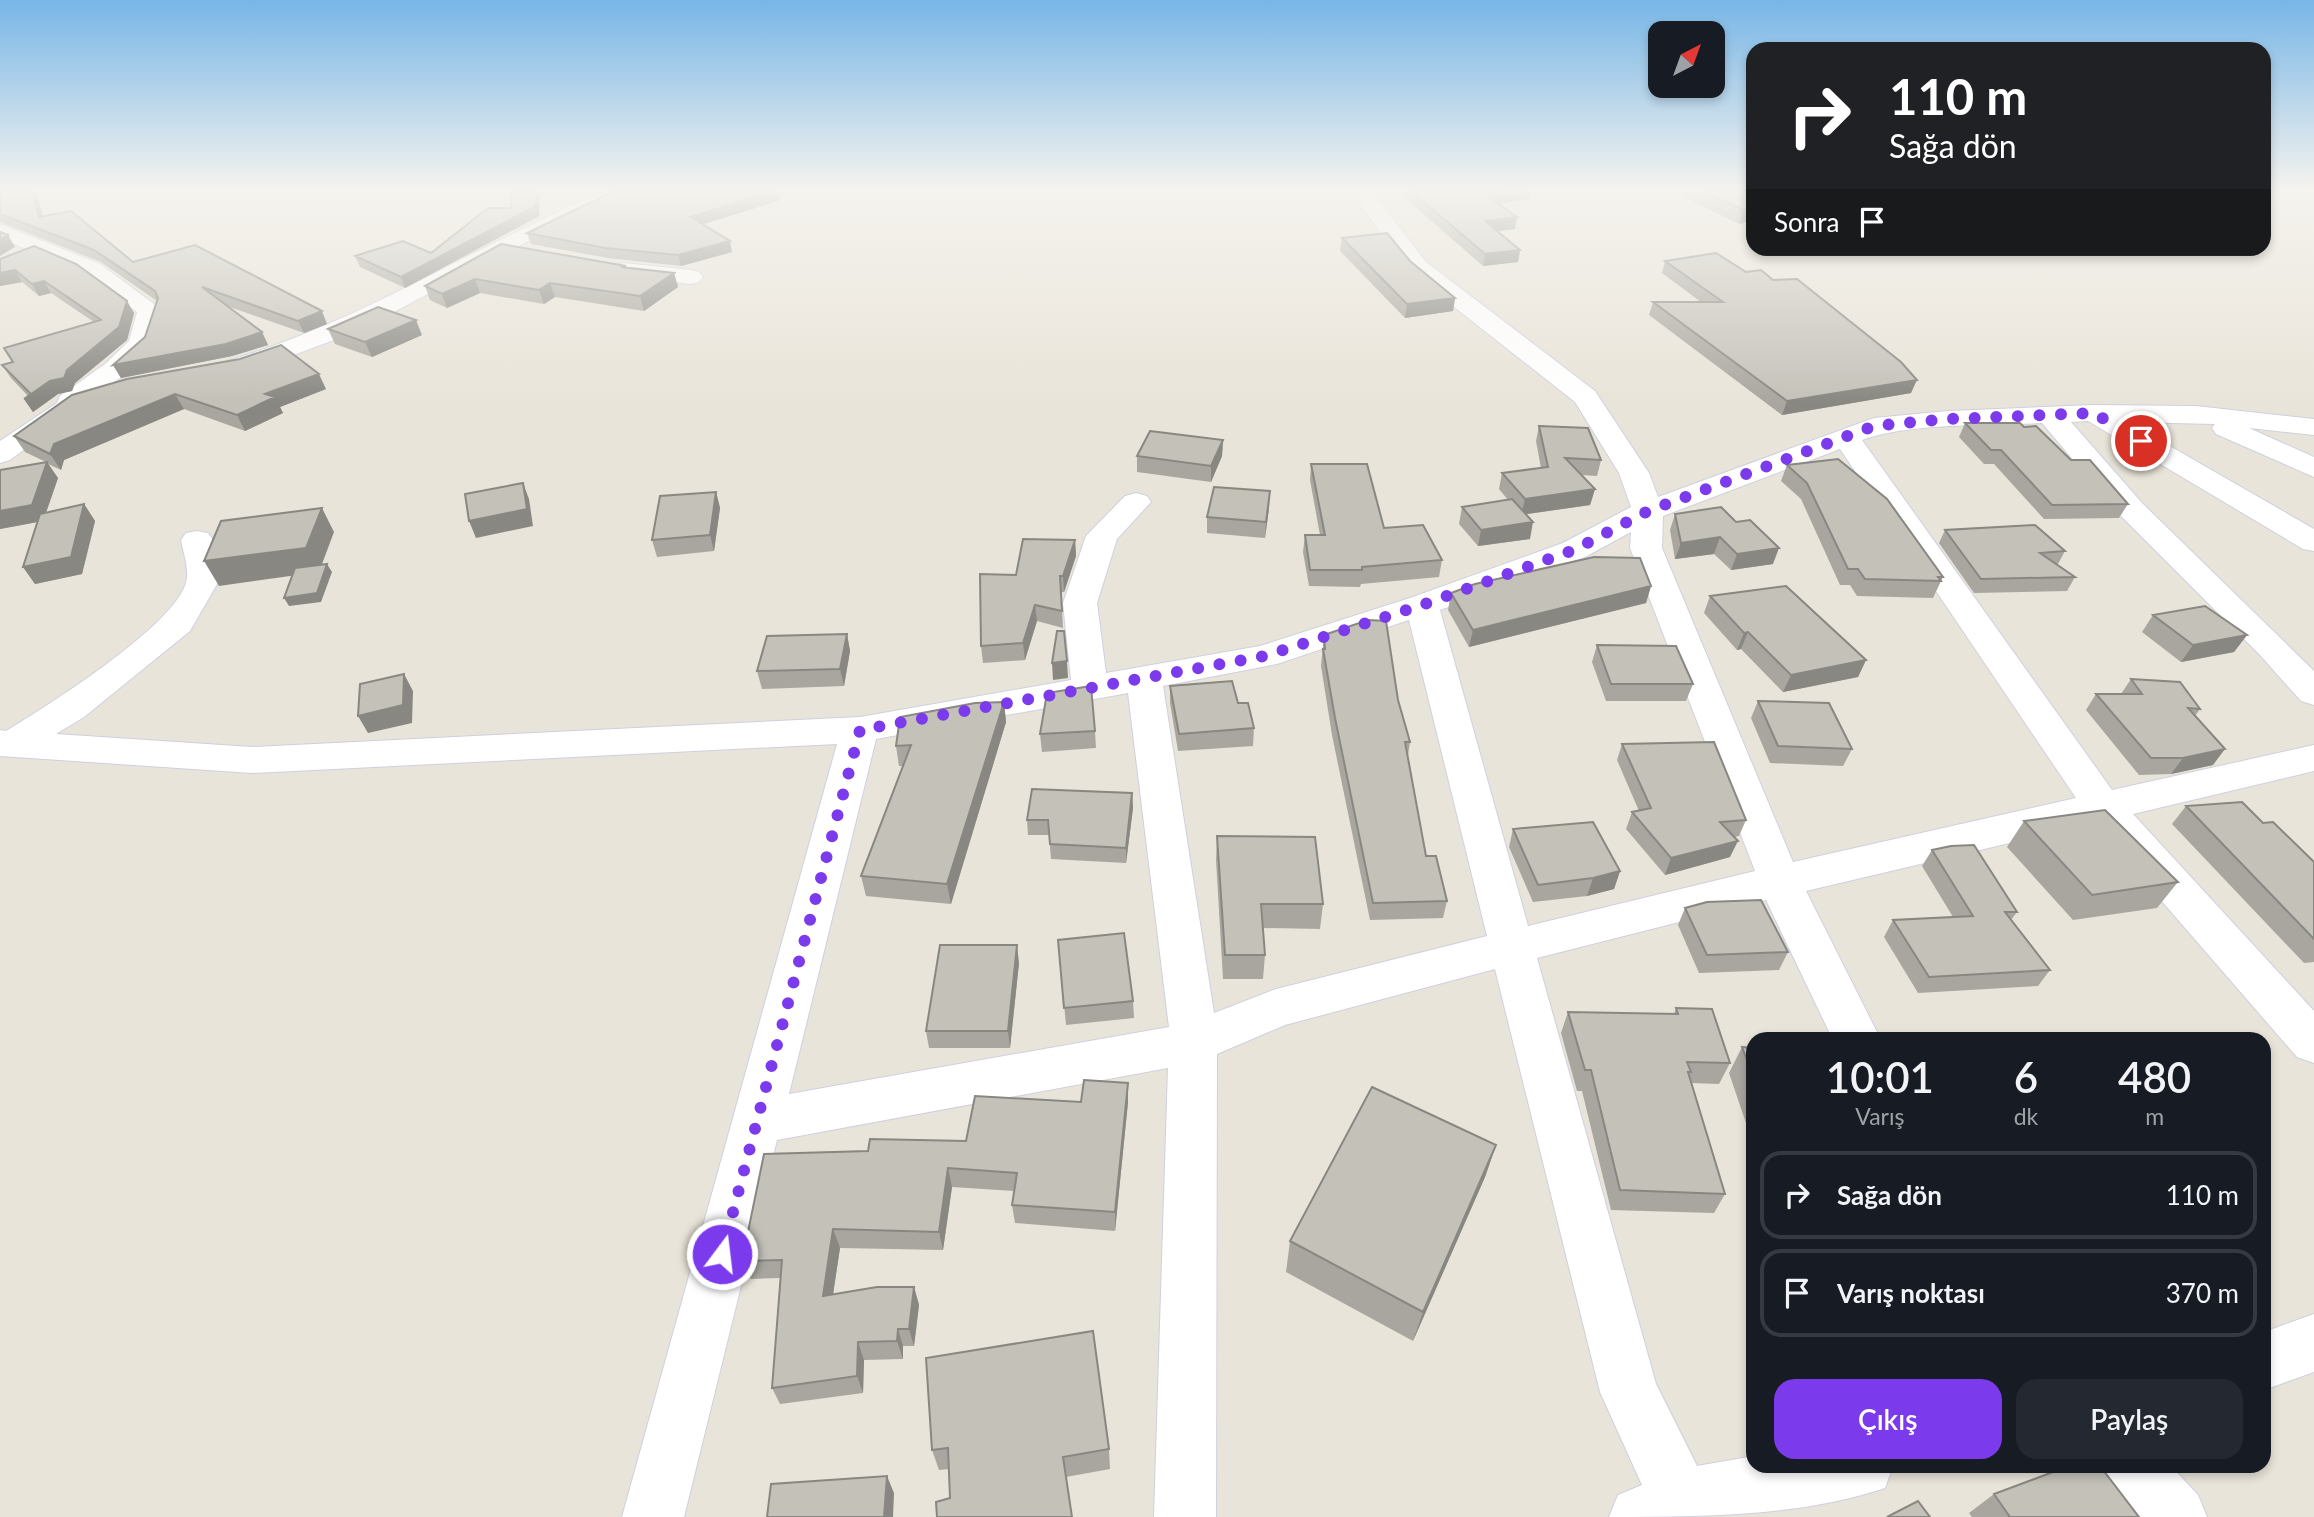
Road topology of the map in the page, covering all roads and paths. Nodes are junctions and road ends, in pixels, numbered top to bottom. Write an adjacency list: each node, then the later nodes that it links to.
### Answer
1 (76, 262): 8 (street)
2 (479, 262): 6 (street)
3 (1414, 262): 17 (street)
4 (596, 265): 5 (street)
5 (691, 277)
6 (212, 371)
7 (132, 385): 8 (street)
8 (70, 402): 14 (street)
9 (2094, 413): 10 (street); 11 (street); 19 (street)
10 (2196, 414): 12 (street); 15 (street)
11 (2050, 415): 13 (street); 23 (street)
12 (2314, 427)
13 (1846, 437): 17 (street); 27 (street)
14 (0, 454)
15 (2314, 468)
16 (1136, 502): 22 (street)
17 (1648, 511): 20 (street); 28 (street)
18 (197, 540): 25 (street)
19 (2314, 542)
20 (1422, 605): 21 (street); 29 (street)
21 (1144, 678): 22 (street); 31 (street)
22 (1090, 687): 24 (street)
23 (2314, 693)
24 (860, 730): 25 (street); 33 (street)
25 (8, 742)
26 (2314, 758): 27 (street)
27 (2103, 807): 28 (street); 32 (street)
28 (1780, 881): 29 (street); 30 (street)
29 (1512, 947): 31 (street); 38 (street)
30 (1853, 1032)
31 (1192, 1043): 33 (street); 40 (street)
32 (2314, 1043)
33 (757, 1122): 39 (street)
34 (2314, 1343): 35 (street)
35 (2271, 1358)
36 (1833, 1473): 38 (street)
37 (2135, 1473): 41 (street)
38 (1670, 1511)
39 (653, 1517)
40 (1185, 1517)
41 (2176, 1517)

